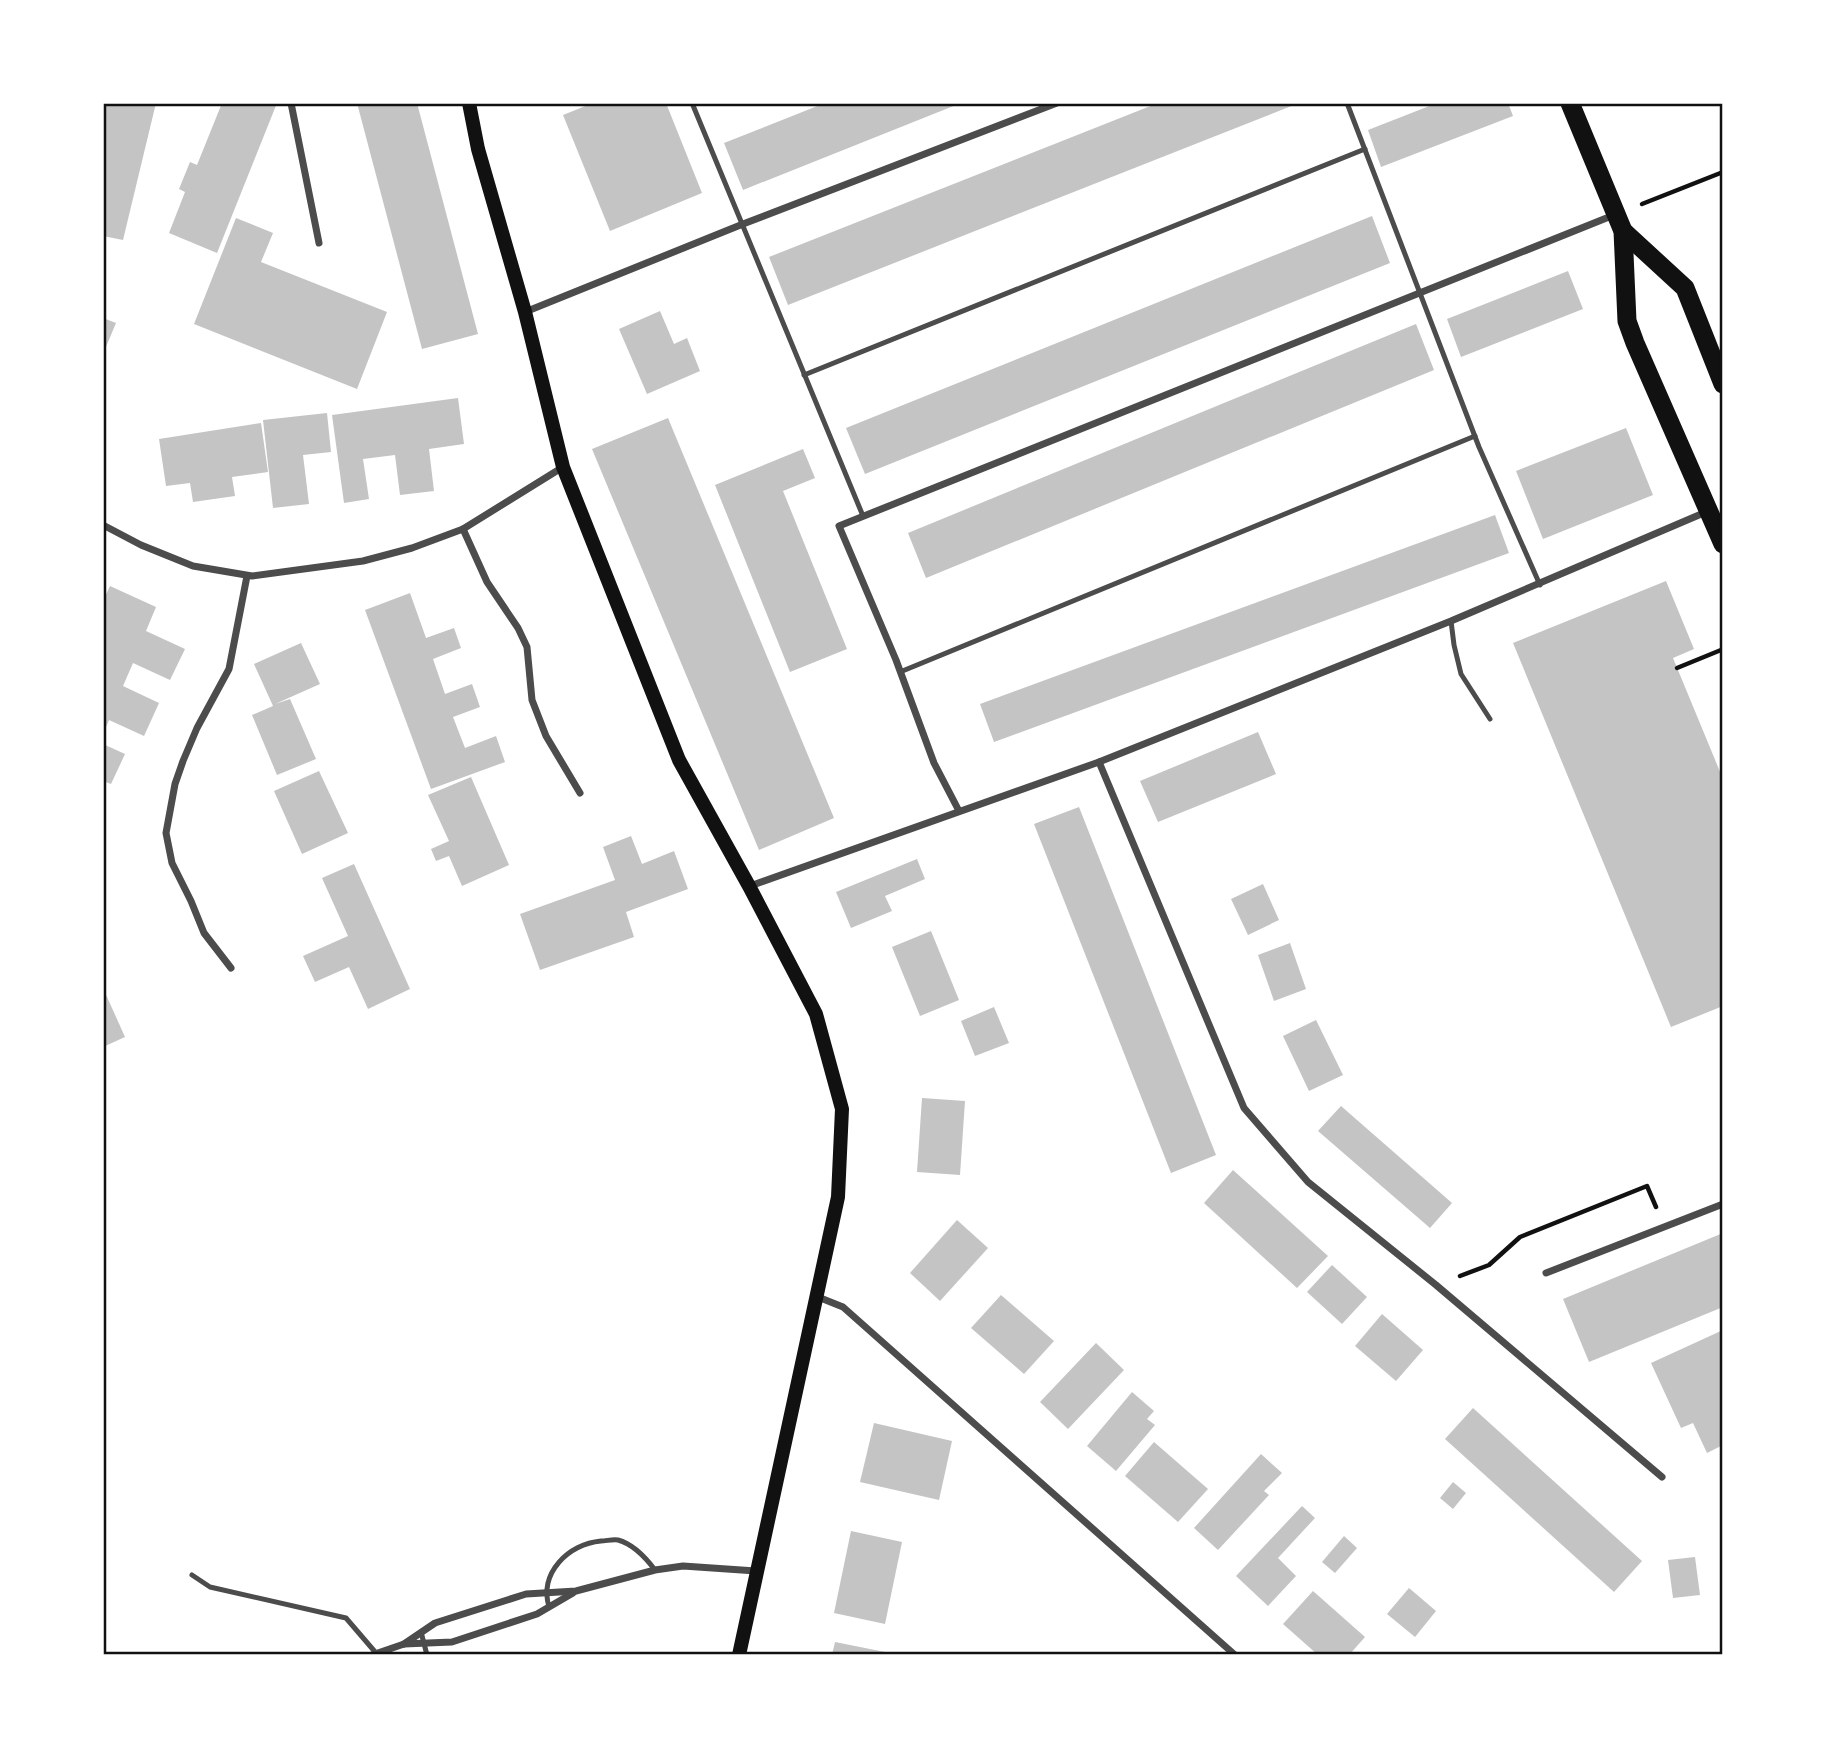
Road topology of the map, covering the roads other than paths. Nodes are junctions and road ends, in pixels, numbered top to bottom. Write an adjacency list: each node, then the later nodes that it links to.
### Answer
1 (291, 103): 10 (street)
2 (469, 103): 12 (main road)
3 (692, 103): 8 (lane)
4 (1057, 103): 8 (street)
5 (1347, 103): 7 (lane)
6 (1570, 103): 9 (highway)
7 (1365, 149): 11 (lane); 13 (lane)
8 (743, 223): 12 (street); 13 (lane)
9 (1619, 223): 11 (street); 14 (highway); 17 (highway)
10 (319, 243)
11 (1421, 292): 15 (lane); 18 (street)
12 (525, 312): 16 (main road)
13 (804, 375): 18 (lane)
14 (1723, 384)
15 (1475, 436): 23 (lane); 25 (lane)
16 (563, 467): 20 (street); 30 (main road)
17 (1711, 510): 21 (highway); 23 (street)
18 (863, 516): 25 (street)
19 (103, 526): 22 (street)
20 (463, 529): 22 (street); 28 (street)
21 (1723, 544)
22 (247, 576): 31 (street)
23 (1540, 585): 24 (street)
24 (1451, 621): 26 (lane); 27 (street)
25 (900, 672): 29 (street)
26 (1490, 719)
27 (1099, 762): 29 (street); 35 (street)
28 (580, 793)
29 (958, 811): 30 (street)
30 (749, 886): 34 (main road)
31 (231, 968)
32 (1723, 1204): 33 (street)
33 (1546, 1273)
34 (818, 1297): 37 (main road); 48 (street)
35 (1662, 1477)
36 (655, 1570): 37 (street); 39 (street); 40 (lane)
37 (756, 1570): 47 (main road)
38 (192, 1575): 45 (lane)
39 (576, 1591): 40 (street); 41 (street)
40 (545, 1593): 41 (lane); 42 (street)
41 (549, 1607): 43 (street)
42 (421, 1632): 43 (lane); 44 (street)
43 (425, 1643): 44 (street); 46 (lane)
44 (404, 1644): 45 (street)
45 (374, 1654)
46 (427, 1655)
47 (739, 1655)
48 (1235, 1655)

